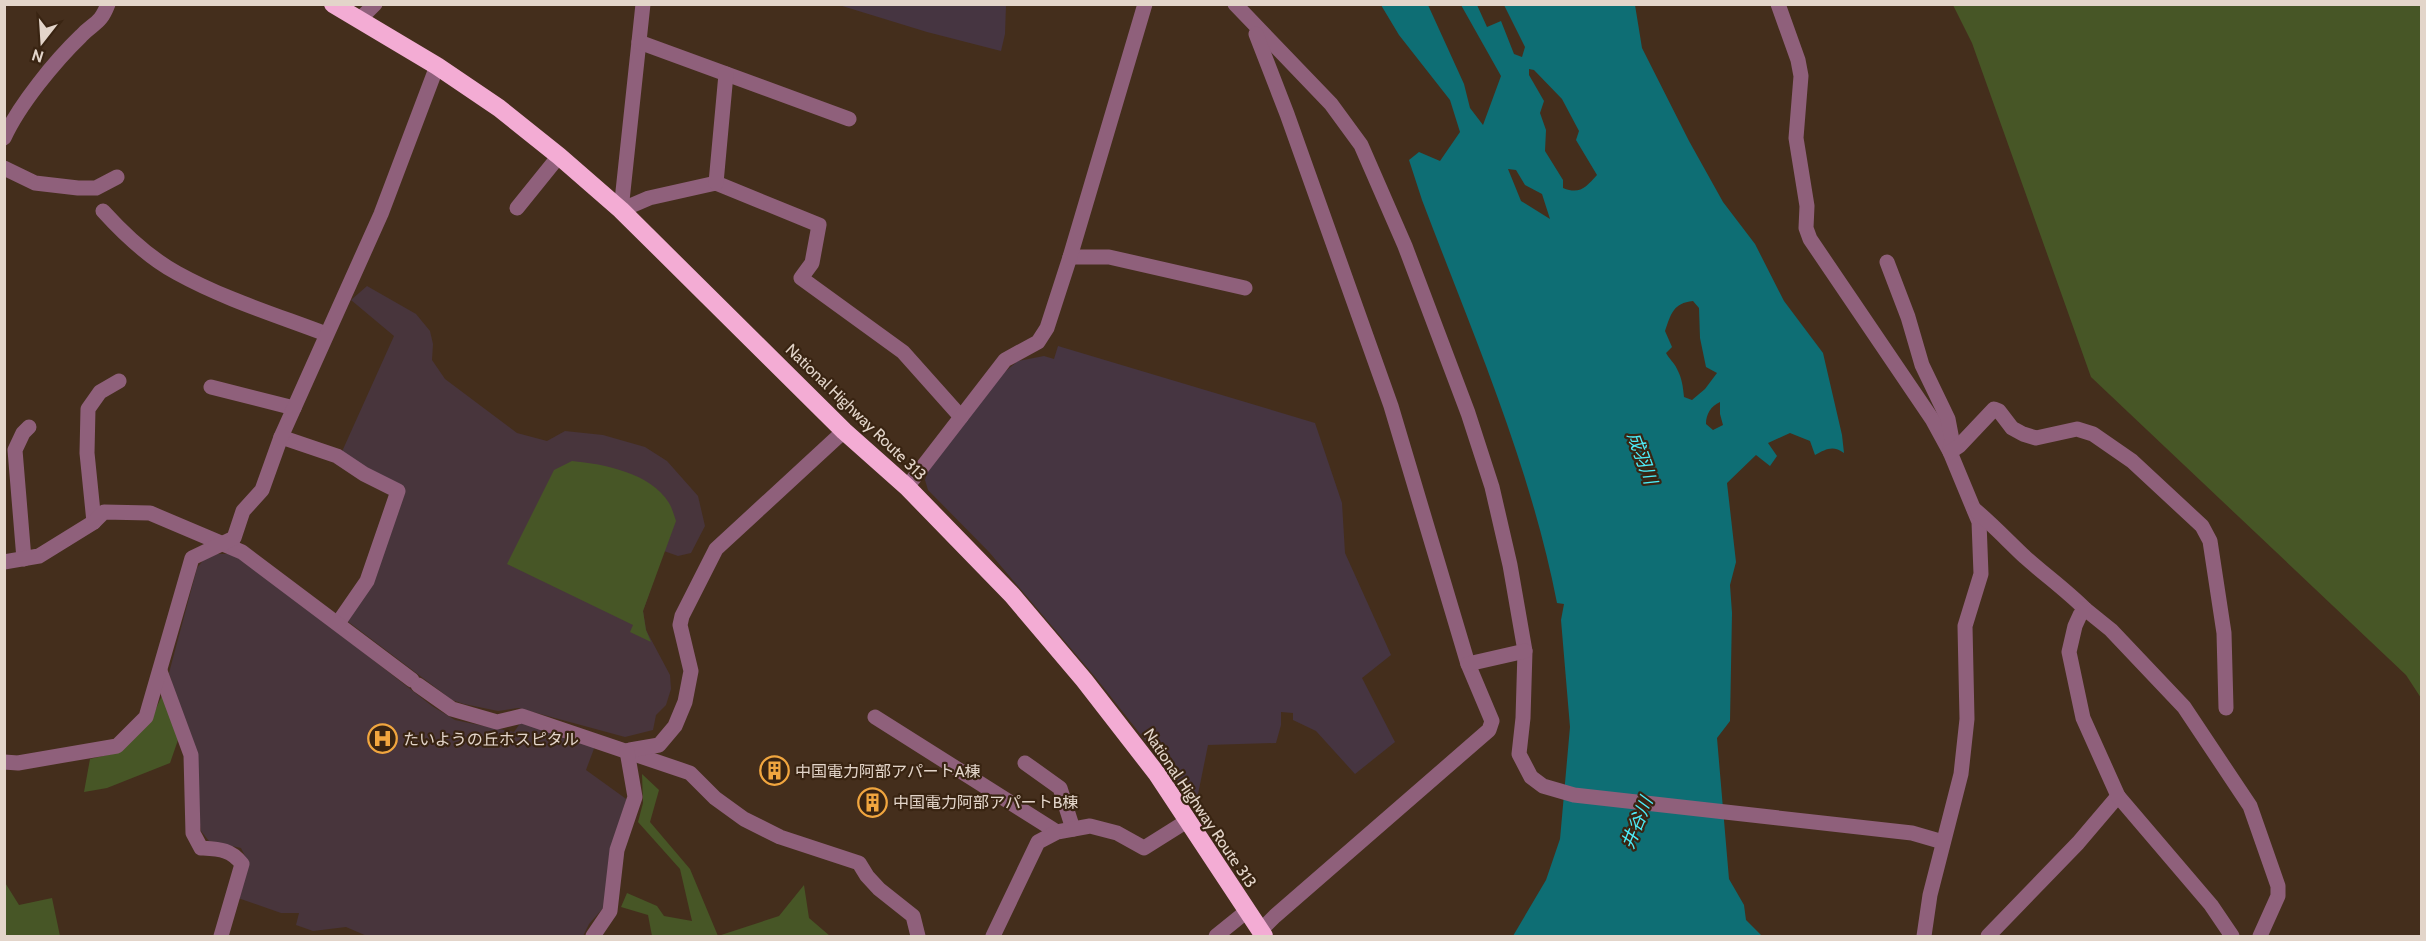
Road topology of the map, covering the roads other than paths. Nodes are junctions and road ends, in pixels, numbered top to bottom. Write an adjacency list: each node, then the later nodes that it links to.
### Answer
1 (108, 4): 14 (street)
2 (333, 4): 8 (highway, National Highway Route 313)
3 (375, 4): 8 (street)
4 (643, 4): 10 (street)
5 (1145, 4): 22 (street)
6 (1235, 4): 9 (street)
7 (1778, 4): 33 (street)
8 (360, 19): 11 (highway, National Highway Route 313)
9 (1252, 25): 42 (street); 43 (street)
10 (639, 42): 12 (street); 20 (street)
11 (437, 66): 15 (highway, National Highway Route 313); 25 (street)
12 (726, 74): 13 (street); 18 (street)
13 (849, 119)
14 (4, 138)
15 (559, 156): 19 (street); 20 (highway, National Highway Route 313)
16 (4, 168): 17 (street)
17 (117, 177)
18 (716, 183): 20 (street); 29 (street)
19 (517, 208)
20 (621, 210): 31 (highway, National Highway Route 313)
21 (103, 211): 25 (street)
22 (1070, 257): 24 (street); 29 (street)
23 (1887, 262): 33 (street)
24 (1245, 288)
25 (326, 334): 28 (street)
26 (119, 381): 36 (street)
27 (211, 387): 28 (street)
28 (294, 408): 32 (street)
29 (961, 417): 34 (street)
30 (29, 427): 38 (street)
31 (844, 431): 34 (highway, National Highway Route 313); 47 (street)
32 (281, 437): 37 (street); 41 (street)
33 (1950, 452): 35 (street); 45 (street)
34 (907, 487): 51 (highway, National Highway Route 313)
35 (1974, 509): 40 (street); 54 (street)
36 (94, 522): 37 (street); 38 (street)
37 (223, 544): 41 (street); 44 (street)
38 (24, 559): 39 (street)
39 (4, 562)
40 (2085, 609): 50 (street); 65 (street)
41 (338, 623): 47 (street)
42 (1524, 651): 43 (street); 54 (street)
43 (1468, 664): 56 (street)
44 (160, 672): 48 (street); 57 (street)
45 (2226, 708)
46 (875, 717): 53 (street)
47 (627, 751): 58 (street); 59 (street)
48 (4, 762)
49 (1025, 763): 52 (street)
50 (2118, 796): 63 (street); 64 (street)
51 (1186, 820): 52 (street); 55 (highway, National Highway Route 313)
52 (1073, 829): 53 (street)
53 (1057, 832): 60 (street)
54 (1938, 841): 62 (street)
55 (1247, 911): 56 (highway, National Highway Route 313); 61 (street)
56 (1262, 934)
57 (221, 936)
58 (593, 936)
59 (918, 936)
60 (993, 936)
61 (1216, 936)
62 (1923, 936)
63 (1988, 936)
64 (2232, 936)
65 (2260, 936)

